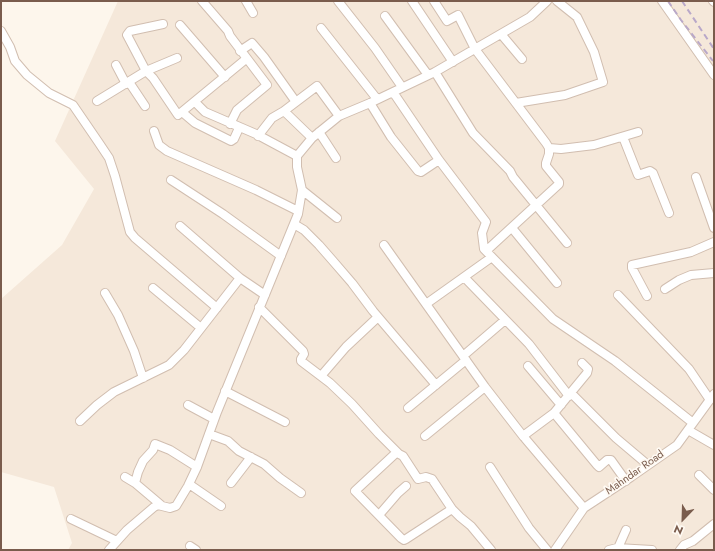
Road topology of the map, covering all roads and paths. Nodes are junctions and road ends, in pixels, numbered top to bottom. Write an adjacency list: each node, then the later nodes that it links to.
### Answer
1 (202, 1): 17 (street)
2 (246, 1): 9 (street)
3 (338, 1): 28 (street)
4 (412, 1): 21 (street)
5 (434, 1): 16 (street)
6 (547, 1): 15 (street)
7 (557, 1): 34 (street)
8 (662, 1): 25 (street)
9 (253, 13)
10 (385, 16): 24 (street)
11 (163, 24): 23 (street)
12 (180, 25): 26 (street)
13 (321, 28): 31 (street)
14 (1, 31): 79 (street)
15 (500, 34): 16 (street); 20 (street)
16 (475, 49): 21 (street); 34 (street)
17 (240, 51): 19 (street); 33 (street)
18 (177, 58): 23 (street)
19 (246, 59): 26 (street); 39 (street)
20 (522, 59)
21 (453, 62): 24 (street)
22 (116, 65): 27 (street)
23 (146, 71): 27 (street); 37 (street)
24 (432, 74): 28 (street); 54 (street)
25 (714, 75)
26 (225, 77): 32 (street)
27 (128, 83): 30 (street); 35 (street)
28 (402, 86): 29 (street)
29 (393, 92): 31 (street); 50 (street)
30 (97, 101)
31 (374, 101): 38 (street); 50 (street)
32 (195, 102): 37 (street); 39 (street)
33 (296, 102): 36 (street); 38 (street)
34 (516, 103): 47 (street)
35 (144, 106)
36 (284, 111): 44 (street); 46 (street)
37 (182, 112): 40 (street)
38 (339, 116): 42 (street)
39 (230, 124): 40 (street)
40 (239, 128): 44 (street)
41 (154, 131): 55 (street)
42 (319, 132): 46 (street); 49 (street)
43 (638, 132): 45 (street)
44 (258, 136): 48 (street)
45 (623, 137): 47 (street); 56 (street)
46 (312, 138): 48 (street)
47 (549, 148): 54 (street)
48 (297, 156): 53 (street)
49 (336, 158)
50 (439, 160): 65 (street)
51 (696, 177): 61 (street)
52 (171, 180): 66 (street)
53 (302, 190): 55 (street); 57 (street)
54 (535, 206): 60 (street); 63 (street)
55 (298, 211): 58 (street)
56 (669, 213)
57 (337, 218)
58 (294, 224): 66 (street); 80 (street)
59 (180, 226): 69 (street)
60 (512, 228): 65 (street); 70 (street)
61 (714, 228)
62 (714, 242): 76 (street)
63 (566, 243)
64 (384, 245): 77 (street)
65 (489, 254): 68 (street); 100 (street)
66 (281, 256): 74 (street)
67 (714, 273): 72 (street)
68 (464, 277): 77 (street); 81 (street)
69 (240, 278): 74 (street); 79 (street)
70 (557, 283)
71 (153, 288): 82 (street)
72 (665, 289)
73 (105, 293): 87 (street)
74 (265, 294): 78 (street)
75 (618, 295): 92 (street)
76 (647, 296)
77 (426, 304): 83 (street)
78 (259, 307): 86 (street); 90 (street)
79 (217, 308): 82 (street)
80 (378, 317): 86 (street); 88 (street)
81 (505, 320): 83 (street); 91 (street)
82 (201, 328): 87 (street)
83 (464, 358): 88 (street); 89 (street)
84 (582, 363): 91 (street)
85 (528, 366): 94 (street)
86 (321, 376): 105 (street)
87 (143, 378): 98 (street)
88 (436, 385): 95 (street)
89 (485, 387): 102 (street); 103 (street)
90 (225, 391): 97 (street); 99 (street)
91 (570, 394): 94 (street); 107 (street)
92 (712, 397): 100 (street, Mahndar Road)
93 (188, 405): 97 (street)
94 (561, 405): 96 (street)
95 (408, 408)
96 (554, 413): 103 (street); 112 (street)
97 (214, 419): 101 (street)
98 (80, 421)
99 (286, 422)
100 (690, 427): 104 (street); 107 (street, Mahndar Road)
101 (209, 434): 106 (street); 108 (street)
102 (425, 436)
103 (523, 436): 122 (street)
104 (714, 445)
105 (397, 452): 121 (street); 123 (street)
106 (250, 457): 113 (street); 118 (street)
107 (648, 465): 112 (street, Mahndar Road)
108 (197, 467): 114 (street); 115 (street)
109 (490, 467): 131 (street)
110 (700, 475): 117 (street)
111 (125, 478): 114 (street)
112 (626, 481): 122 (street, Mahndar Road)
113 (231, 483)
114 (135, 484): 119 (street)
115 (189, 484): 119 (street); 120 (street)
116 (406, 486): 123 (street)
117 (714, 490)
118 (301, 494)
119 (161, 505): 127 (street)
120 (221, 506)
121 (452, 508): 123 (street); 130 (street)
122 (584, 508): 132 (street, Mahndar Road)
123 (379, 515)
124 (71, 519): 127 (street)
125 (714, 524): 135 (street)
126 (626, 530): 128 (street)
127 (117, 542): 129 (street)
128 (621, 549): 133 (street); 134 (street)
129 (109, 550)
130 (491, 550)
131 (547, 550)
132 (555, 550)
133 (609, 550)
134 (652, 550)
135 (680, 550)

